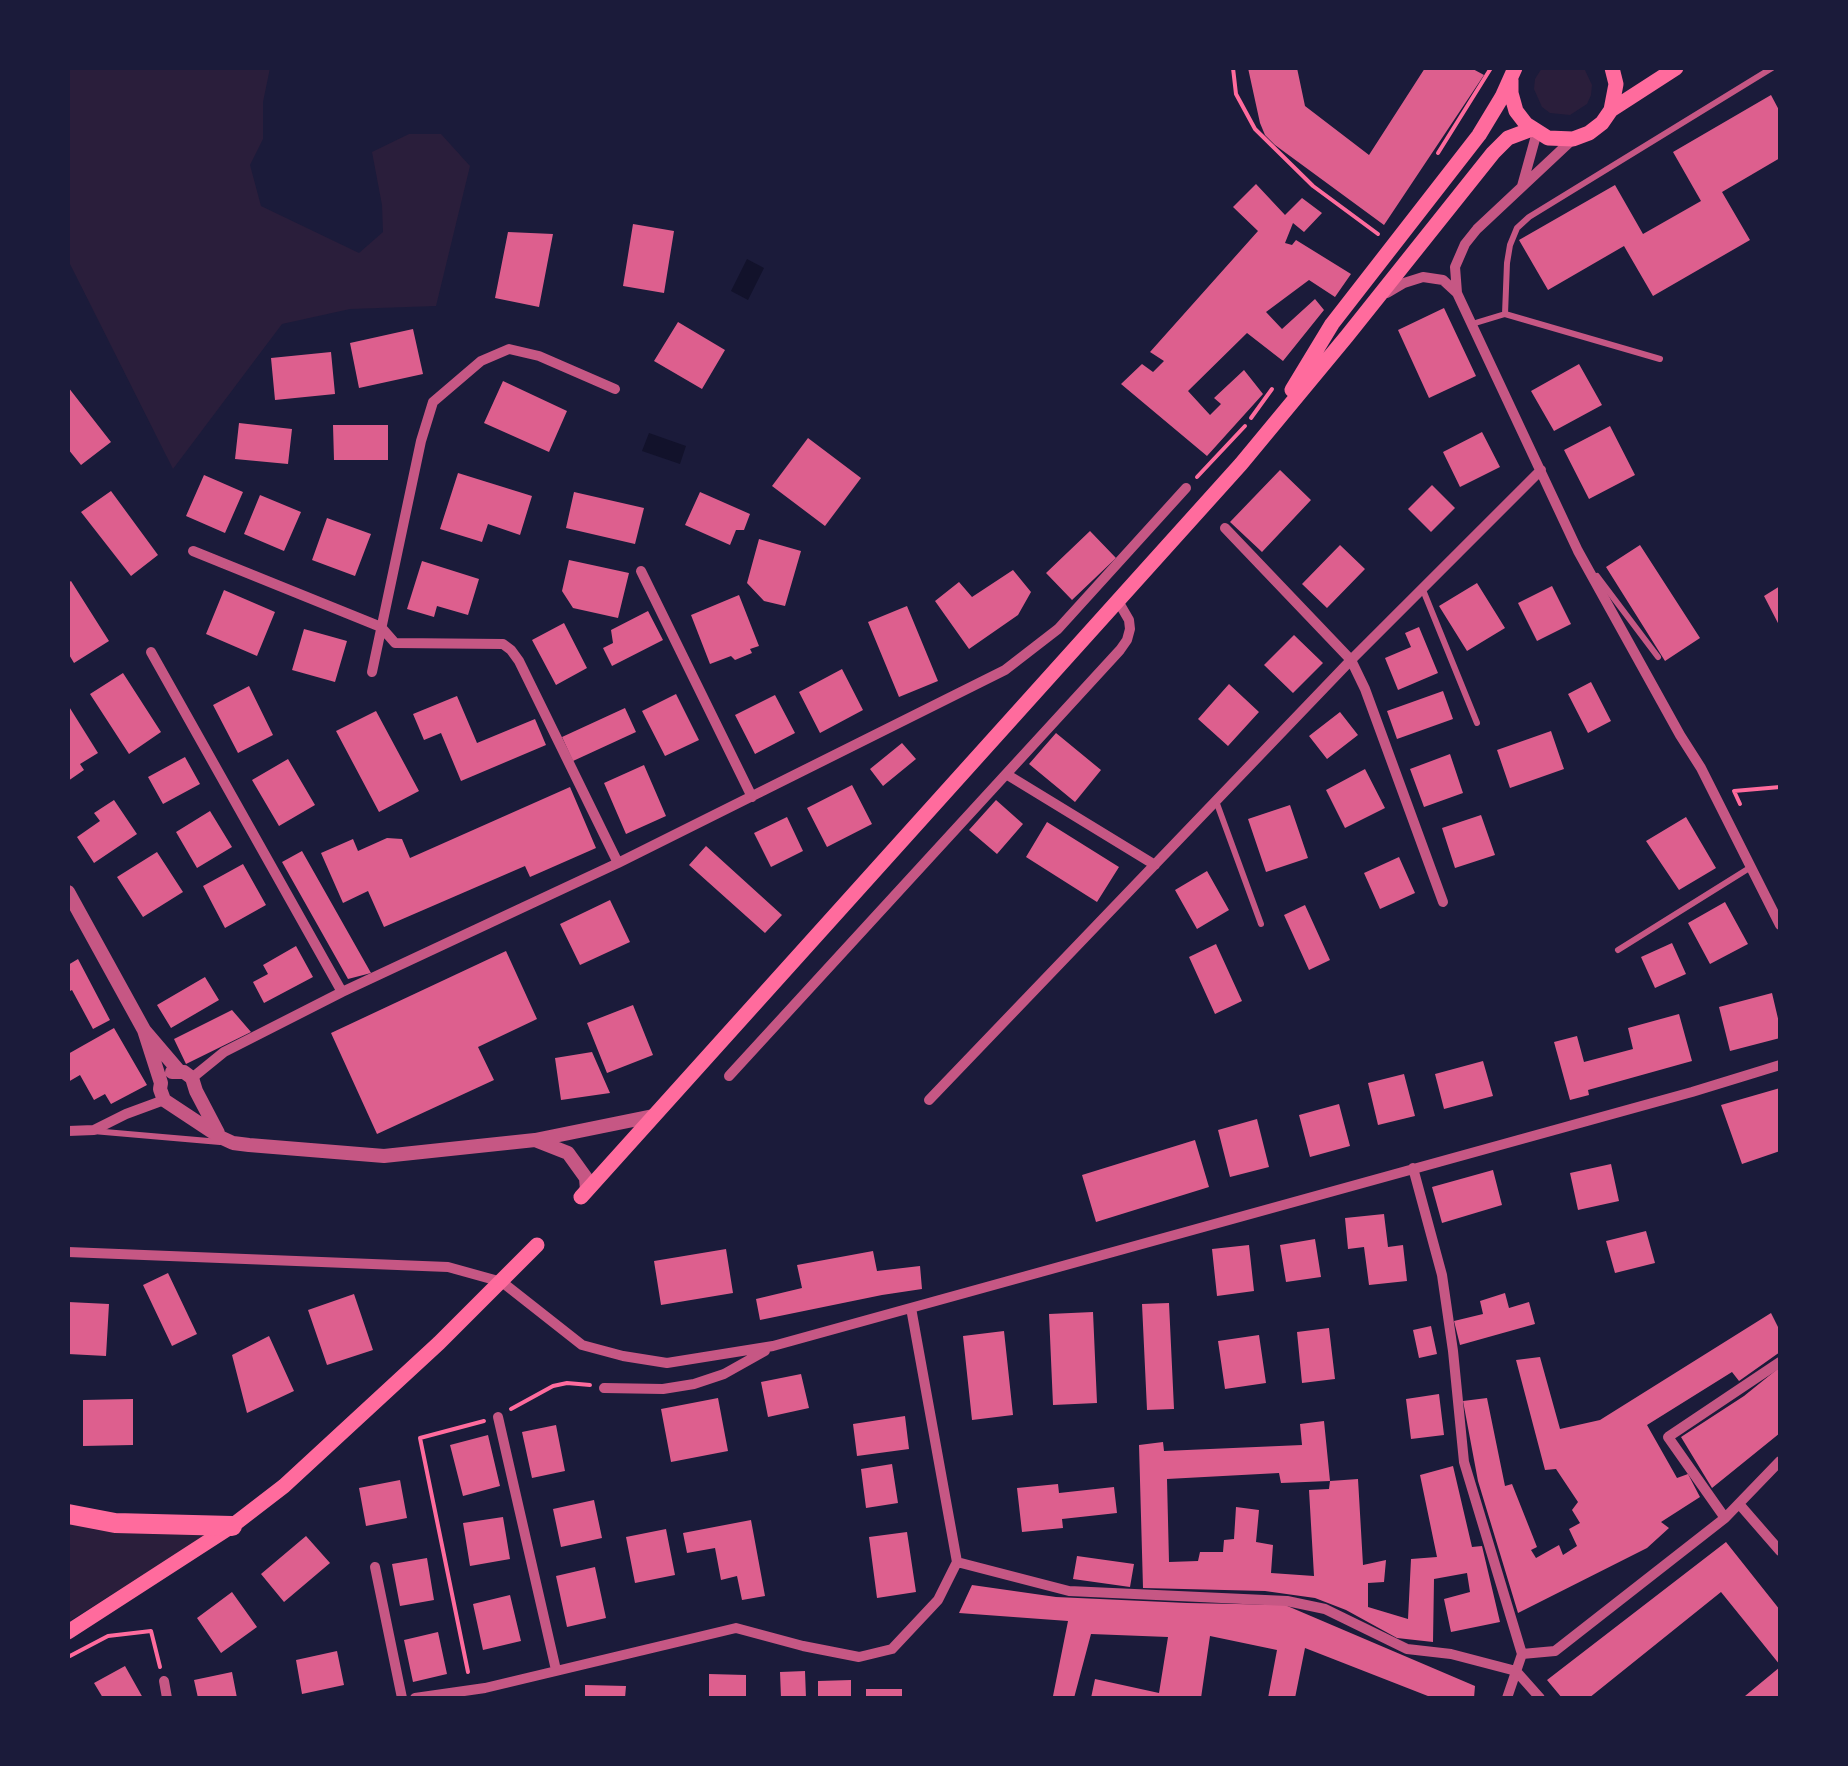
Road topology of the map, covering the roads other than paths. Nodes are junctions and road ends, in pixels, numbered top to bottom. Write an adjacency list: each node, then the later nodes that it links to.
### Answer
1 (1612, 68): 5 (main road)
2 (1676, 68): 5 (main road)
3 (1772, 68): 11 (lane)
4 (1513, 72): 6 (main road); 15 (main road)
5 (1611, 110): 7 (main road)
6 (1534, 131): 7 (main road); 8 (street); 10 (main road)
7 (1573, 138): 8 (street)
8 (1522, 187): 9 (street)
9 (1457, 293): 10 (street); 12 (street)
10 (1377, 299): 15 (main road)
11 (1505, 314): 12 (lane); 13 (lane)
12 (1472, 324): 16 (street)
13 (1660, 359)
14 (615, 388): 24 (street)
15 (1241, 464): 23 (main road)
16 (1541, 470): 19 (street); 22 (street)
17 (1186, 488): 31 (street)
18 (1224, 528): 27 (street)
19 (1578, 551): 26 (lane); 35 (street)
20 (193, 552): 24 (street)
21 (641, 571): 31 (street)
22 (1422, 589): 27 (street); 29 (lane)
23 (1118, 601): 30 (street); 49 (main road)
24 (381, 628): 28 (street); 33 (street)
25 (151, 652): 41 (street)
26 (1658, 657)
27 (1351, 660): 32 (street); 37 (street)
28 (372, 672)
29 (1478, 723)
30 (1006, 774): 34 (street); 44 (street)
31 (752, 797): 33 (street)
32 (1216, 801): 34 (street); 38 (lane)
33 (618, 863): 41 (street)
34 (1155, 865): 47 (street)
35 (1751, 867): 39 (street); 40 (lane)
36 (68, 892): 42 (street)
37 (1444, 902)
38 (1260, 924)
39 (1780, 924)
40 (1618, 950)
41 (342, 992): 45 (street)
42 (144, 1030): 45 (street); 46 (street)
43 (1780, 1064): 54 (street)
44 (729, 1076)
45 (189, 1080): 46 (street); 48 (street); 52 (street)
46 (161, 1083): 48 (street)
47 (928, 1100)
48 (166, 1102): 51 (street); 52 (street)
49 (653, 1116): 53 (street); 55 (main road)
50 (68, 1130): 51 (street)
51 (86, 1131): 52 (lane)
52 (226, 1140): 53 (street)
53 (535, 1140): 55 (street)
54 (1413, 1168): 59 (street); 73 (street)
55 (584, 1194)
56 (536, 1245): 58 (main road)
57 (68, 1252): 58 (street)
58 (502, 1282): 60 (street); 68 (main road)
59 (910, 1308): 60 (street); 70 (street)
60 (773, 1346): 62 (street)
61 (1780, 1362): 67 (street)
62 (604, 1388)
63 (498, 1418): 74 (street)
64 (1780, 1462): 65 (street)
65 (1740, 1505): 67 (street); 69 (street)
66 (68, 1514): 68 (highway)
67 (1725, 1518): 73 (street)
68 (232, 1526): 72 (main road)
69 (1780, 1551)
70 (957, 1562): 74 (street); 75 (street)
71 (375, 1566): 79 (street)
72 (68, 1632)
73 (1522, 1654): 75 (street)
74 (556, 1670): 77 (street)
75 (1516, 1671): 81 (street); 82 (street)
76 (164, 1681): 78 (street)
77 (485, 1693): 80 (street)
78 (168, 1698)
79 (402, 1698)
80 (415, 1698)
81 (1507, 1698)
82 (1540, 1698)

